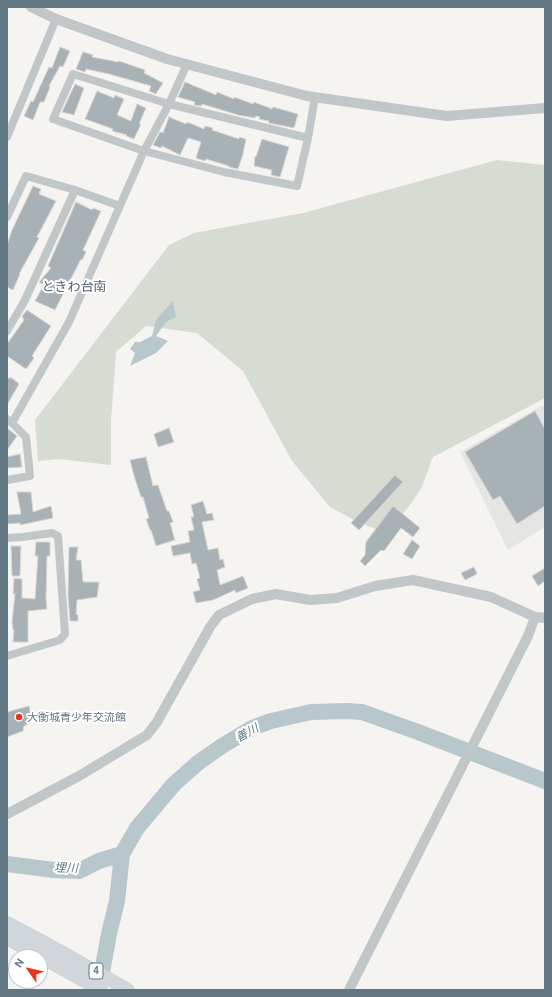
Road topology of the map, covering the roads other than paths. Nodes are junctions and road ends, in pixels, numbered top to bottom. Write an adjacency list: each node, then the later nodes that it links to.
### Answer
1 (31, 7): 2 (street)
2 (56, 19): 3 (street); 7 (street)
3 (187, 64): 4 (street); 5 (street)
4 (315, 97): 6 (street); 8 (street)
5 (169, 104): 8 (street); 9 (street); 9 (street)
6 (545, 108)
7 (7, 137)
8 (308, 138): 9 (street)
9 (144, 151): 11 (street)
10 (75, 190): 11 (street); 12 (street); 13 (street)
11 (120, 206): 14 (street)
12 (7, 217)
13 (7, 331)
14 (10, 421): 15 (street)
15 (7, 480)
16 (7, 538): 18 (street)
17 (540, 617): 19 (street); 26 (street)
18 (7, 656)
19 (7, 814)
20 (7, 923): 24 (highway, 4)
21 (7, 938): 22 (highway, 4)
22 (25, 949)
23 (48, 962): 25 (highway, 4)
24 (127, 989)
25 (101, 990)
26 (349, 990)

